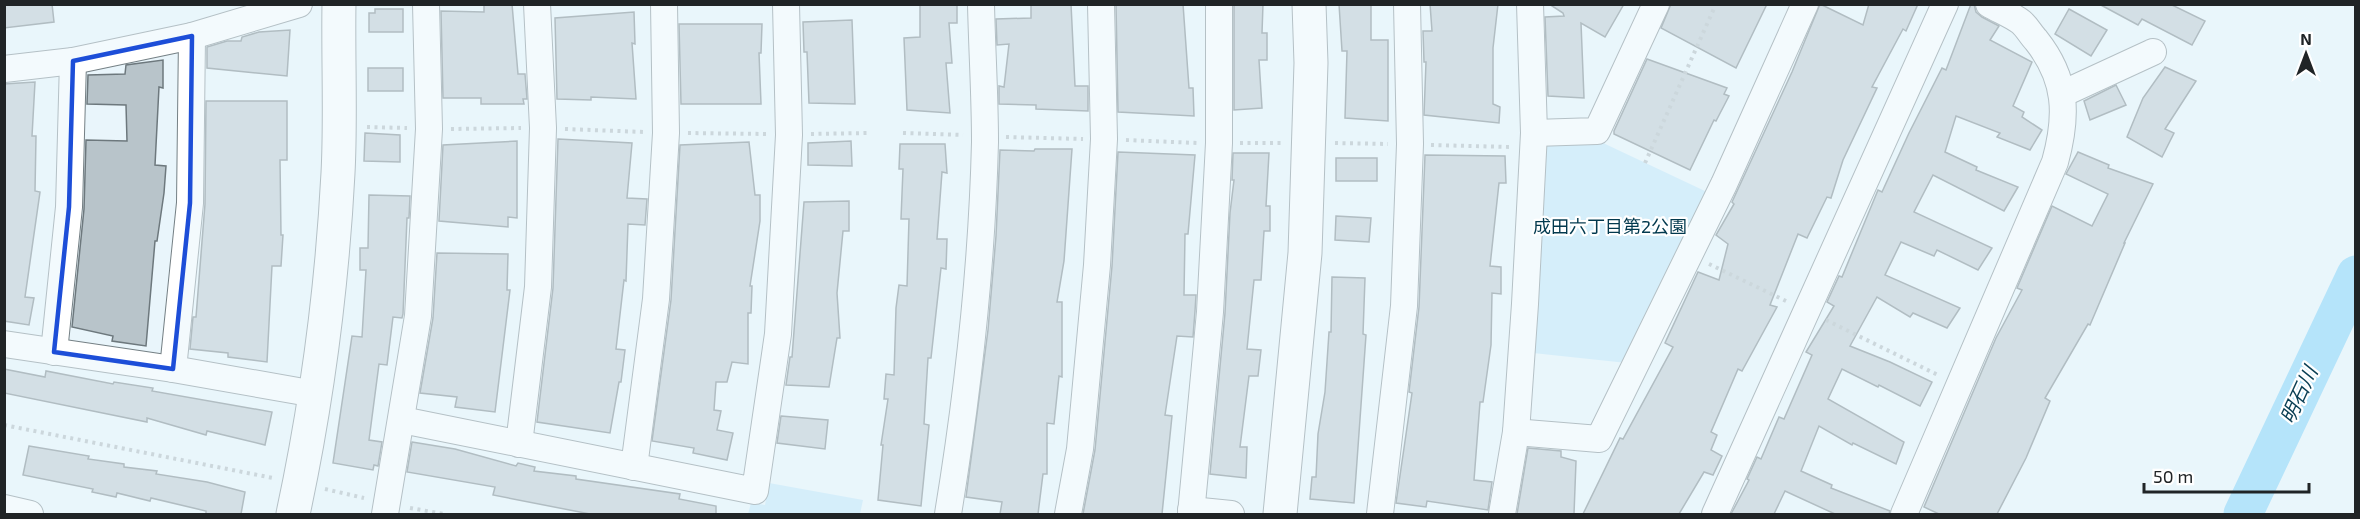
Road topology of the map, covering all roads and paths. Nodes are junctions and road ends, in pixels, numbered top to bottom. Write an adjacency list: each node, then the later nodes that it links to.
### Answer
1 (299, 4): 18 (street)
2 (339, 4): 30 (street)
3 (426, 4): 24 (street)
4 (537, 4): 34 (street)
5 (664, 4): 35 (street)
6 (786, 4): 35 (street)
7 (981, 4): 40 (street)
8 (1101, 4): 41 (street)
9 (1219, 4): 37 (street)
10 (1309, 4): 43 (street)
11 (1407, 4): 44 (street)
12 (1530, 4): 25 (street)
13 (1656, 4): 25 (street)
14 (1716, 4): 26 (path)
15 (1805, 4): 33 (street)
16 (1945, 4): 46 (street)
17 (1989, 4): 22 (street)
18 (192, 36): 20 (street); 29 (street)
19 (2153, 52): 22 (street)
20 (73, 61): 21 (street); 28 (street)
21 (4, 69)
22 (2062, 94): 47 (street)
23 (360, 126): 24 (path)
24 (429, 129): 31 (street)
25 (1533, 133): 33 (street)
26 (1645, 163)
27 (4, 344): 28 (street)
28 (54, 352): 29 (street)
29 (173, 369): 30 (street)
30 (315, 394): 38 (street)
31 (402, 420): 34 (street); 39 (street)
32 (4, 425): 36 (path)
33 (1516, 432): 45 (street)
34 (519, 444): 35 (street)
35 (634, 467)
36 (279, 479)
37 (1191, 512): 42 (street)
38 (292, 514)
39 (385, 514)
40 (948, 514)
41 (1068, 514)
42 (1231, 514)
43 (1280, 514)
44 (1380, 514)
45 (1502, 514)
46 (1715, 514)
47 (1904, 514)

